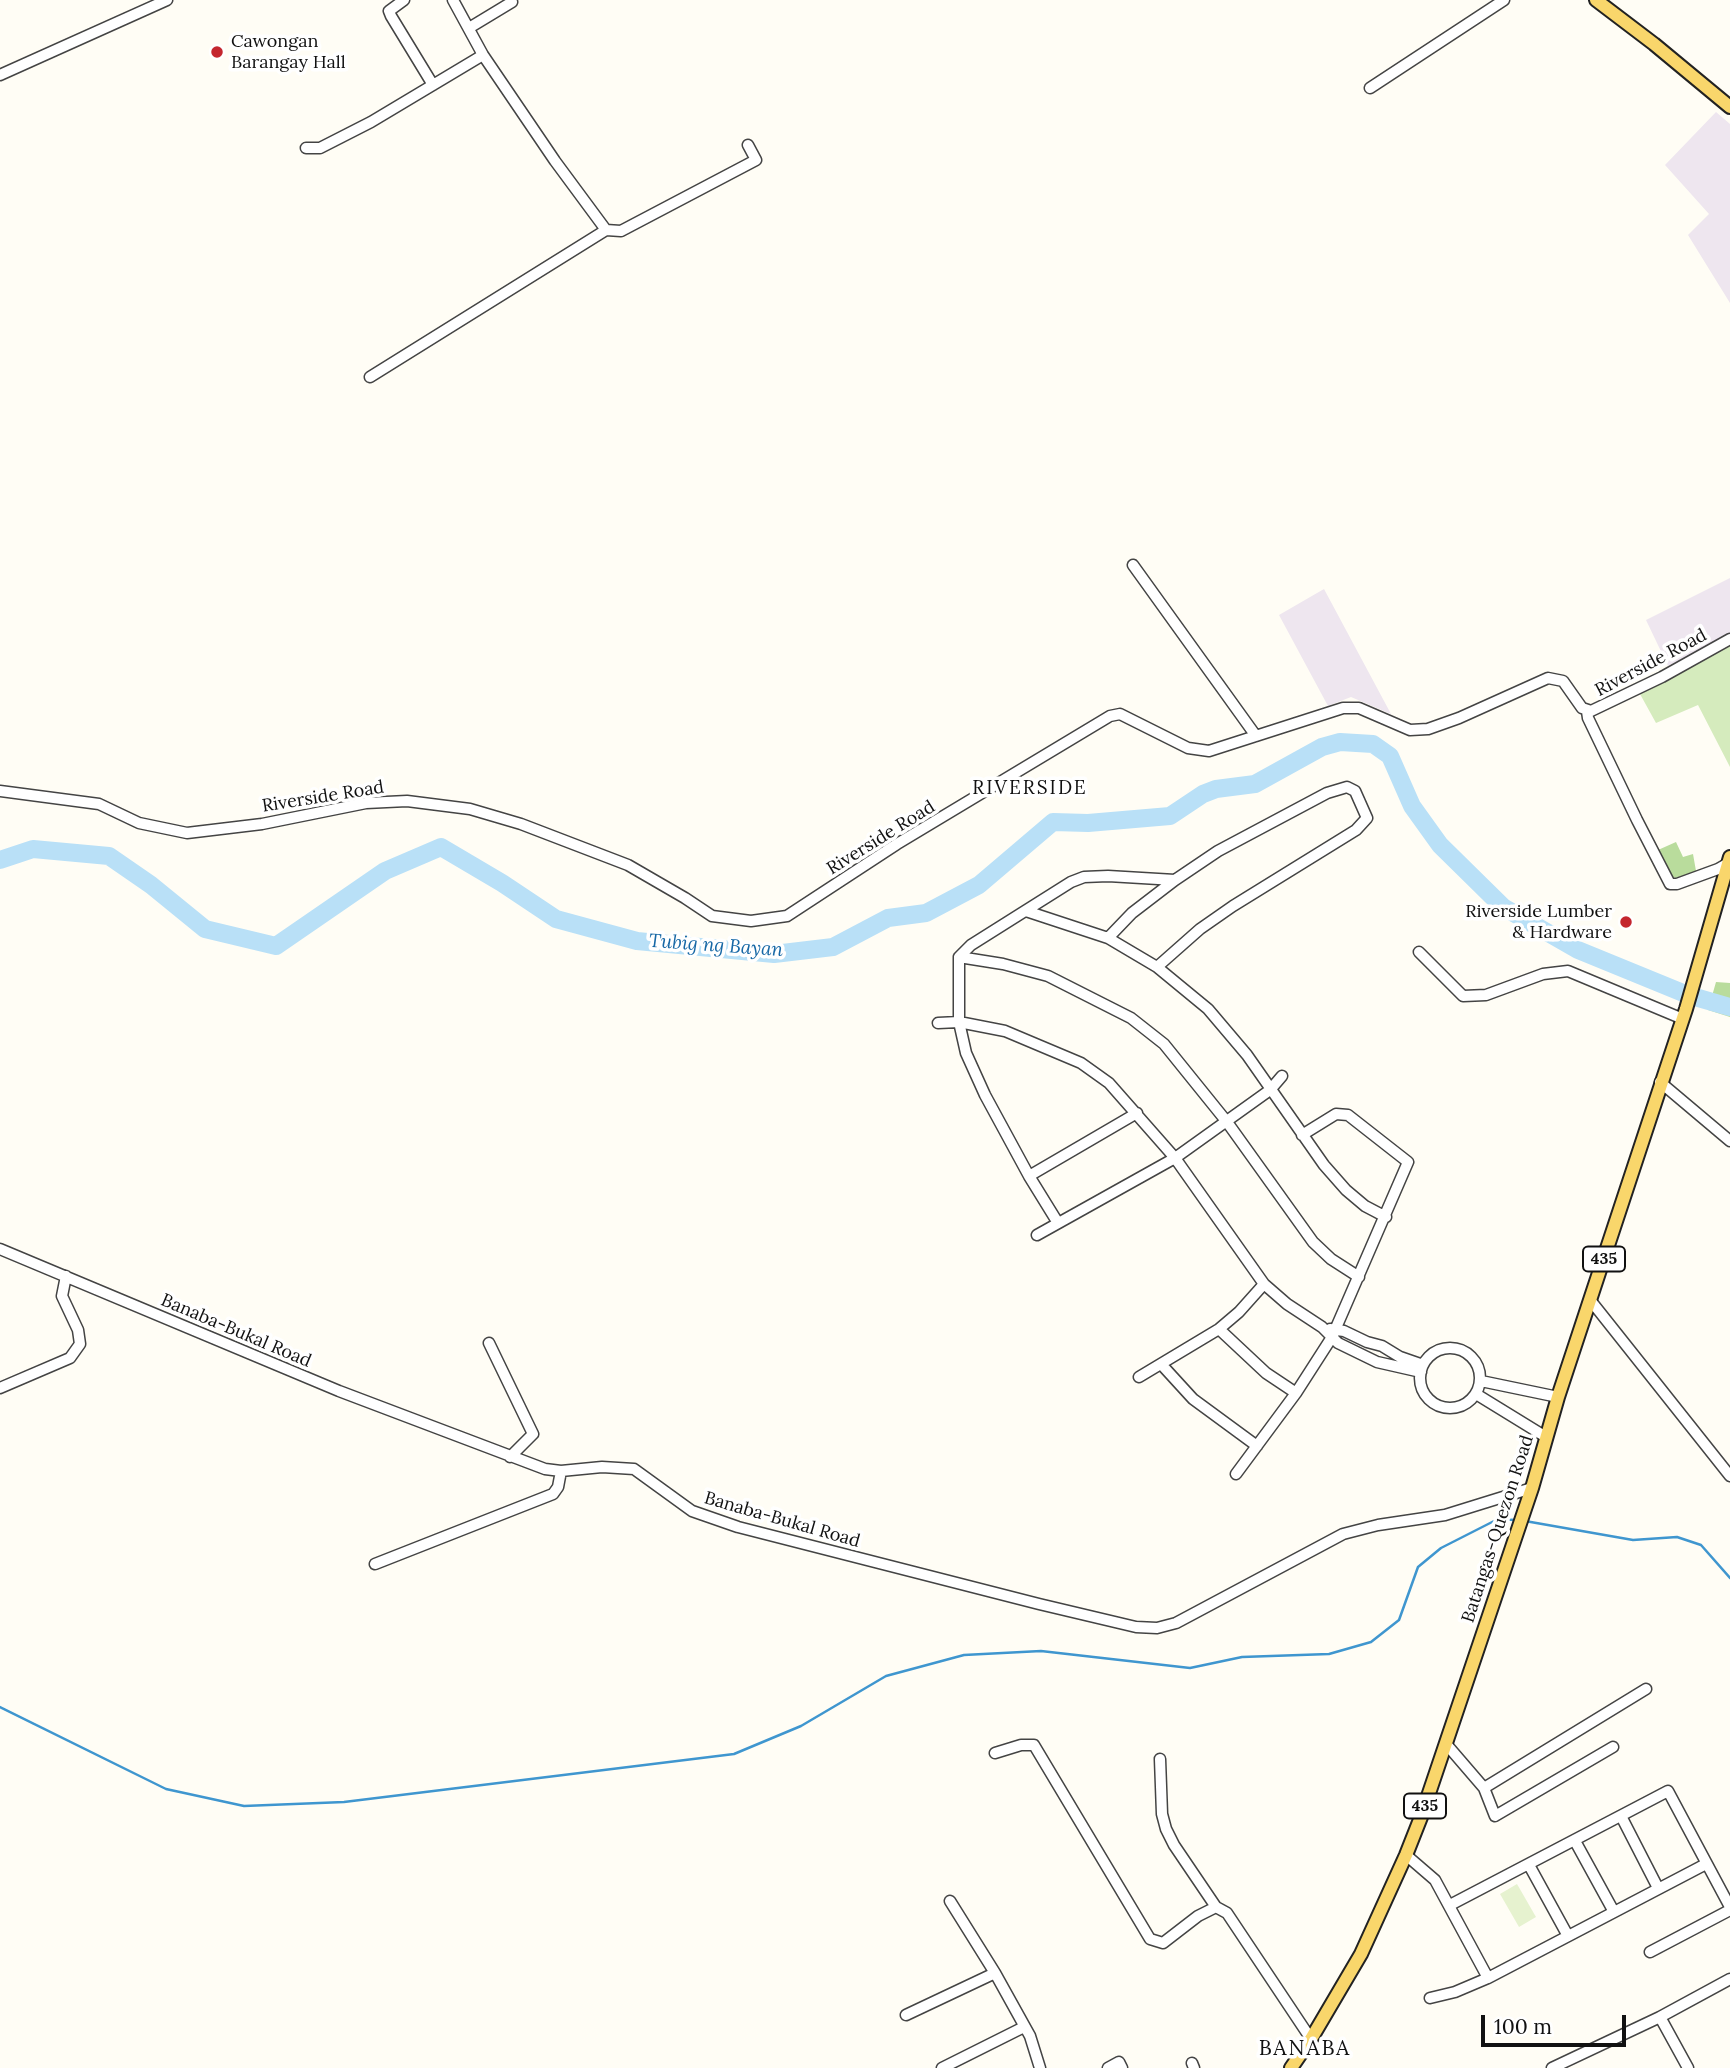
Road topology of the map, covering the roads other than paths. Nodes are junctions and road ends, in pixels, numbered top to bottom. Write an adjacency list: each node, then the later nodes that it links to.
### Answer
1 (167, 0): 9 (street)
2 (404, 0): 10 (street)
3 (453, 0): 7 (street)
4 (1504, 0): 11 (street)
5 (1596, 0): 12 (main road)
6 (512, 2): 7 (street)
7 (468, 28): 8 (street)
8 (483, 55): 10 (street); 15 (street)
9 (0, 75)
10 (433, 85): 14 (street)
11 (1370, 88)
12 (1730, 107)
13 (748, 145): 15 (street)
14 (306, 148)
15 (606, 230): 16 (street)
16 (370, 377)
17 (1133, 565): 20 (street)
18 (1730, 639): 19 (street, Riverside Road)
19 (1587, 711): 20 (street, Riverside Road); 22 (street)
20 (1256, 736): 21 (street, Riverside Road)
21 (0, 790)
22 (1730, 864): 29 (main road, Batangas-Quezon Road / 435)
23 (1175, 880): 24 (street); 25 (street); 28 (street)
24 (1026, 911): 25 (street); 27 (street)
25 (1108, 938): 28 (street)
26 (1419, 952): 29 (street)
27 (959, 957): 30 (street); 36 (street)
28 (1157, 967): 34 (street)
29 (1684, 1014): 33 (main road, Batangas-Quezon Road / 435)
30 (960, 1022): 31 (street); 35 (street); 40 (street)
31 (938, 1023)
32 (1282, 1076): 34 (street)
33 (1661, 1082): 38 (street); 48 (main road, Batangas-Quezon Road / 435)
34 (1270, 1090): 36 (street); 37 (street)
35 (1137, 1113): 39 (street); 40 (street)
36 (1227, 1122): 39 (street); 46 (street)
37 (1302, 1135): 41 (street); 41 (street)
38 (1730, 1140)
39 (1175, 1158): 42 (street); 47 (street)
40 (1029, 1176): 42 (street)
41 (1386, 1217): 46 (street)
42 (1058, 1223): 43 (street)
43 (1037, 1235)
44 (0, 1250): 45 (street, Banaba-Bukal Road)
45 (66, 1276): 58 (street); 64 (street, Banaba-Bukal Road)
46 (1359, 1277): 50 (street)
47 (1264, 1284): 49 (street); 50 (street)
48 (1591, 1301): 61 (main road, Batangas-Quezon Road / 435); 67 (street)
49 (1219, 1329): 54 (street); 59 (street)
50 (1334, 1333): 51 (street); 53 (street); 59 (street)
51 (1367, 1342): 53 (street); 55 (street)
52 (489, 1343): 64 (street)
53 (1362, 1353): 55 (street)
54 (1161, 1364): 56 (street); 63 (street)
55 (1422, 1368): 57 (street); 60 (street)
56 (1139, 1377)
57 (1480, 1381): 60 (street); 61 (street)
58 (0, 1388)
59 (1296, 1393): 63 (street)
60 (1476, 1394): 62 (street)
61 (1558, 1397): 62 (main road, Batangas-Quezon Road / 435)
62 (1546, 1437): 68 (main road, Batangas-Quezon Road / 435)
63 (1257, 1446): 66 (street)
64 (510, 1457): 65 (street, Banaba-Bukal Road)
65 (561, 1471): 68 (street, Banaba-Bukal Road); 69 (street)
66 (1236, 1474)
67 (1730, 1476)
68 (1532, 1488): 71 (main road, Batangas-Quezon Road / 435)
69 (375, 1564)
70 (1646, 1689): 75 (street)
71 (1447, 1745): 75 (street); 78 (main road, Batangas-Quezon Road / 435)
72 (1614, 1746): 75 (street)
73 (995, 1753): 84 (street)
74 (1160, 1759): 84 (street)
75 (1483, 1788)
76 (1622, 1816): 77 (street); 79 (street); 81 (street)
77 (1575, 1840): 80 (street); 86 (street)
78 (1406, 1855): 83 (street); 96 (main road, Batangas-Quezon Road / 435)
79 (1706, 1864): 81 (street); 85 (street)
80 (1529, 1865): 83 (street); 87 (street)
81 (1658, 1888): 86 (street)
82 (950, 1901): 89 (street)
83 (1450, 1905): 90 (street)
84 (1216, 1907): 96 (street)
85 (1730, 1908): 88 (street)
86 (1614, 1912): 87 (street)
87 (1568, 1936): 90 (street)
88 (1650, 1952)
89 (995, 1973): 93 (street); 95 (street)
90 (1488, 1978): 92 (street)
91 (1730, 1979): 94 (street)
92 (1430, 1998)
93 (906, 2015)
94 (1660, 2017): 102 (street); 103 (street)
95 (1024, 2027): 97 (street); 98 (street)
96 (1311, 2039): 101 (main road, Batangas-Quezon Road / 435)
97 (942, 2068)
98 (1040, 2068)
99 (1108, 2068): 100 (street)
100 (1122, 2068)
101 (1291, 2068)
102 (1552, 2068)
103 (1688, 2068)

